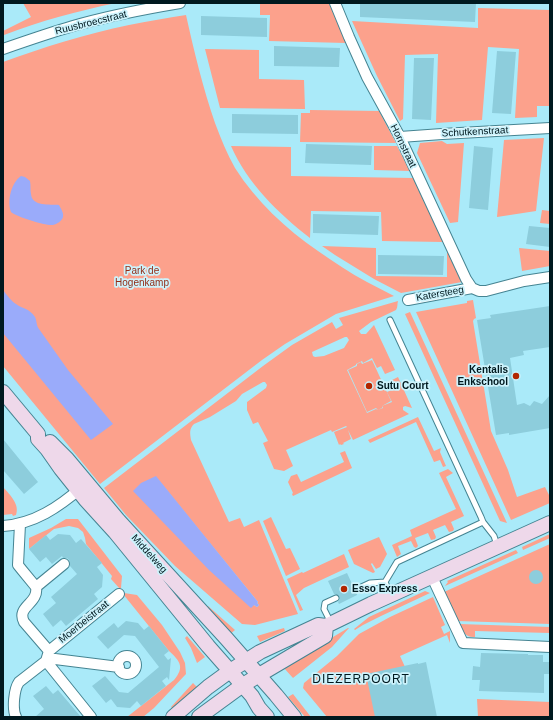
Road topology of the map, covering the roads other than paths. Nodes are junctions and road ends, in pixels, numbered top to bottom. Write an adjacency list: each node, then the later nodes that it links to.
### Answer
1 (180, 3): 3 (street, Ruusbroecstraat)
2 (335, 3): 5 (street, Hornstraat)
3 (3, 49)
4 (550, 128): 5 (street, Schutkenstraat)
5 (400, 137): 7 (street, Hornstraat)
6 (550, 277): 7 (street, Katersteeg)
7 (472, 288): 8 (street, Katersteeg)
8 (408, 300)
9 (390, 320): 12 (lane)
10 (3, 392): 11 (main road, Middelweg)
11 (83, 487): 14 (street); 28 (main road, Middelweg); 30 (main road, Middelweg)
12 (483, 522): 16 (lane); 19 (lane)
13 (550, 523): 16 (main road)
14 (20, 524): 15 (street); 20 (street)
15 (3, 526)
16 (498, 546): 18 (main road)
17 (64, 564): 20 (street)
18 (432, 577): 23 (main road); 26 (street)
19 (385, 582): 21 (lane); 23 (lane)
20 (36, 588): 27 (street)
21 (355, 590)
22 (119, 594): 27 (street, Moerbeistraat)
23 (391, 595): 25 (main road)
24 (336, 598): 25 (lane)
25 (329, 625): 28 (main road); 31 (main road)
26 (550, 647)
27 (47, 657): 29 (street, Moerbeistraat); 33 (street, Moerbeistraat); 34 (street)
28 (246, 661): 30 (main road); 31 (main road, Middelweg)
29 (119, 667)
30 (230, 671): 32 (main road, Middelweg); 35 (main road)
31 (259, 675): 32 (main road); 38 (main road, Middelweg)
32 (243, 686): 36 (main road); 37 (main road, Middelweg)
33 (16, 717)
34 (91, 717)
35 (173, 717)
36 (199, 717)
37 (267, 717)
38 (294, 717)

